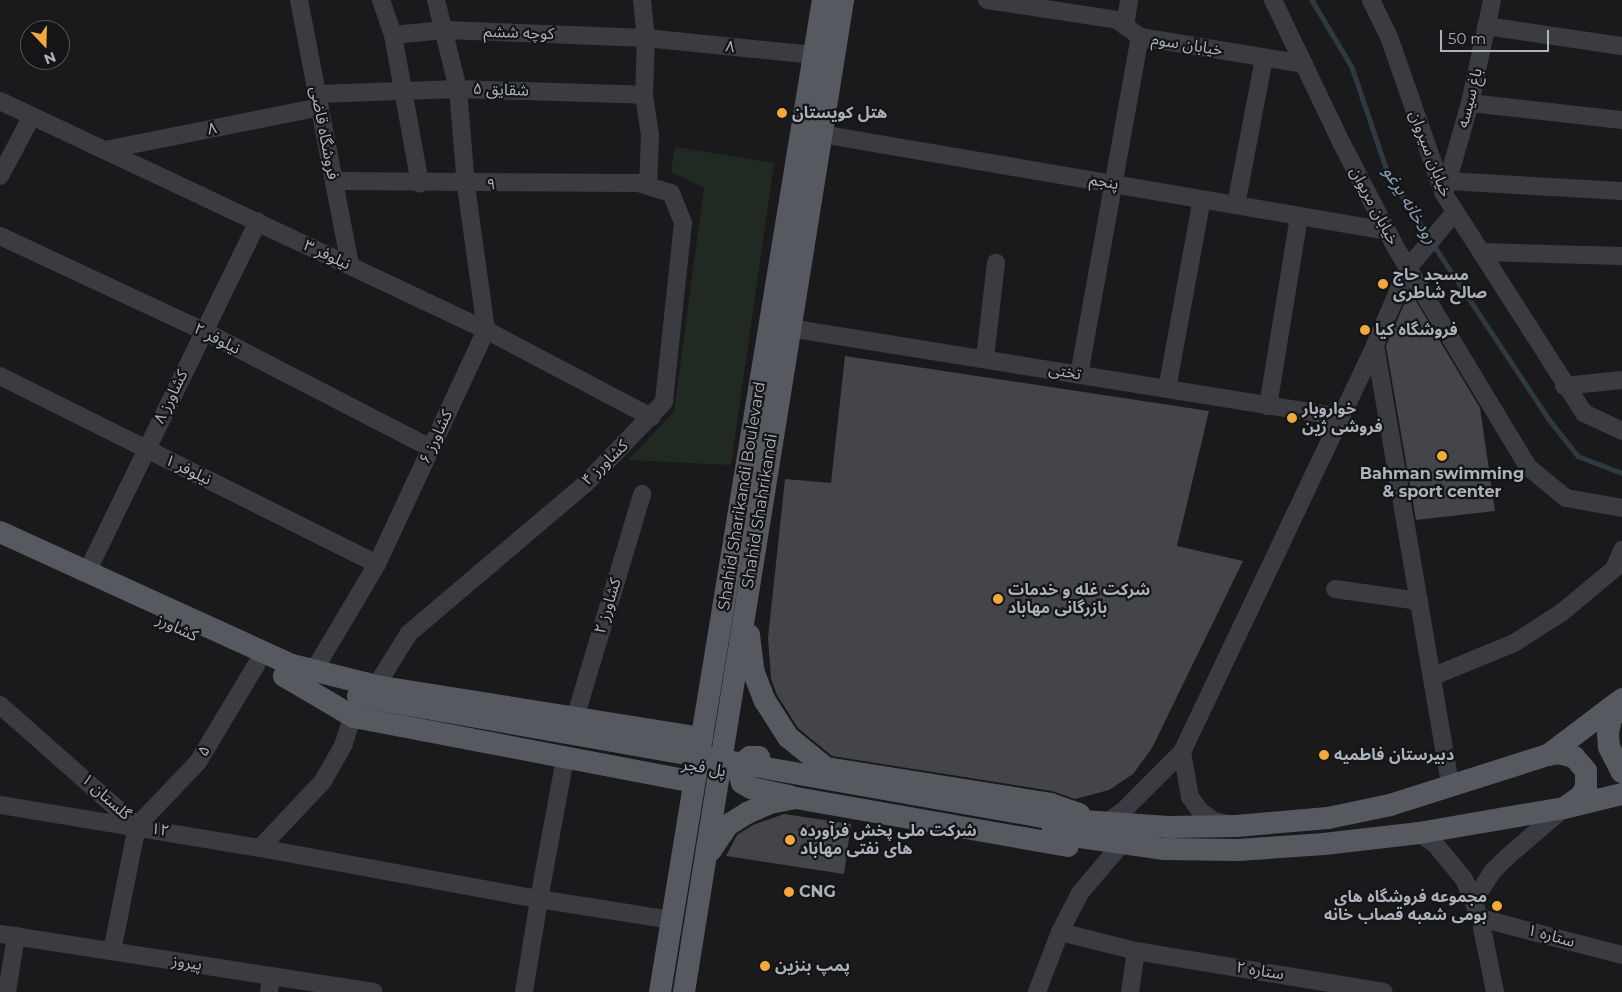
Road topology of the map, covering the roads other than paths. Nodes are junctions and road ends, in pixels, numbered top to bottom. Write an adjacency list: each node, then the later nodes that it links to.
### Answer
1 (299, 0): 25 (street, فروشگاه قاضی)
2 (381, 0): 15 (street)
3 (436, 0): 14 (street)
4 (642, 0): 17 (street)
5 (823, 0): 19 (main road, Shahid Sharikandi Boulevard)
6 (843, 0): 30 (main road, Shahid Shahrikandi)
7 (987, 0): 12 (street, خیابان سوم)
8 (1129, 0): 12 (street)
9 (1273, 0): 21 (street, خیابان مریوان)
10 (1371, 0): 38 (street, خیابان سیروان)
11 (1492, 0): 13 (street, باغ سیسه)
12 (1125, 26): 16 (street, خیابان سوم)
13 (1486, 26): 18 (street); 27 (street, باغ سیسه)
14 (445, 30): 15 (street, کوچه ششم); 17 (street, کوچه ششم); 22 (street)
15 (393, 34): 23 (street)
16 (1140, 37): 20 (street, خیابان سوم); 35 (street)
17 (646, 38): 19 (street, ۸); 24 (street)
18 (1622, 46)
19 (814, 55): 85 (main road, Shahid Sharikandi Boulevard)
20 (1264, 58): 21 (street, خیابان سوم); 41 (street)
21 (1304, 64): 45 (street, خیابان مریوان)
22 (458, 88): 23 (street, شقایق ۵); 24 (street, شقایق ۵); 36 (street)
23 (404, 90): 25 (street, شقایق ۵); 34 (street)
24 (644, 95): 37 (street)
25 (318, 100): 31 (street, ۸); 33 (street, فروشگاه قاضی)
26 (0, 101): 28 (street, نیلوفر ۳)
27 (1470, 103): 29 (street); 38 (street, باغ سیسه)
28 (32, 116): 31 (street, نیلوفر ۳); 32 (street)
29 (1622, 120)
30 (821, 134): 35 (street, پنجم); 52 (main road, Shahid Shahrikandi)
31 (105, 150): 44 (street, نیلوفر ۳)
32 (0, 176)
33 (334, 182): 34 (street, ۹); 50 (street, فروشگاه قاضی)
34 (420, 184): 36 (street, ۹)
35 (1113, 184): 40 (street, پنجم); 57 (street)
36 (466, 185): 37 (street, ۹); 53 (street)
37 (648, 186): 63 (street, کشاورز ۴)
38 (1446, 188): 39 (street); 42 (street, خیابان سیروان)
39 (1622, 191)
40 (1202, 199): 41 (street, پنجم); 61 (street)
41 (1236, 205): 43 (street, پنجم)
42 (1455, 212): 47 (street, خیابان سیروان); 51 (street)
43 (1300, 216): 45 (street, پنجم); 62 (street)
44 (258, 222): 50 (street, نیلوفر ۳); 54 (street, کشاورز ۸)
45 (1387, 231): 51 (street, خیابان مریوان)
46 (0, 236): 54 (street, نیلوفر ۲)
47 (1482, 252): 48 (street); 60 (street, خیابان سیروان)
48 (1622, 256)
49 (996, 263): 56 (street)
50 (350, 266): 53 (street, نیلوفر ۳)
51 (1408, 268): 55 (street); 69 (street, خیابان مریوان)
52 (789, 328): 56 (street, تختی); 76 (main road, Shahid Shahrikandi)
53 (486, 330): 63 (street, نیلوفر ۳); 67 (street, کشاورز ۶)
54 (204, 332): 66 (street, کشاورز ۸); 67 (street, نیلوفر ۲)
55 (1375, 345): 64 (street); 77 (street)
56 (985, 358): 57 (street, تختی)
57 (1079, 375): 61 (street, تختی)
58 (0, 376): 66 (street, نیلوفر ۱)
59 (1622, 380): 60 (street)
60 (1564, 386): 65 (street, خیابان سیروان)
61 (1167, 389): 62 (street, تختی)
62 (1268, 406): 64 (street, تختی)
63 (651, 417): 82 (street, کشاورز ۴)
64 (1340, 417): 86 (street)
65 (1622, 431)
66 (146, 448): 73 (street, نیلوفر ۱); 74 (street, کشاورز ۸)
67 (431, 448): 73 (street, کشاورز ۶)
68 (642, 494): 84 (street, کشاورز ۲)
69 (1622, 508)
70 (0, 532): 74 (main road)
71 (0, 546): 78 (main road, کشاورز)
72 (1622, 550): 80 (street)
73 (377, 564): 79 (street, کشاورز ۶)
74 (87, 572): 79 (main road)
75 (1335, 589): 77 (street)
76 (748, 592): 89 (main road); 105 (main road, Shahid Shahrikandi)
77 (1419, 601): 80 (street)
78 (256, 665): 79 (main road, کشاورز); 98 (street, ۵)
79 (296, 671): 82 (main road, کشاورز); 82 (main road)
80 (1434, 676): 92 (street)
81 (1622, 700): 87 (main road); 90 (main road)
82 (361, 701): 84 (main road); 88 (main road); 99 (main road, پل فجر); 104 (street, کشاورز ۴)
83 (0, 705): 98 (street, گلستان ۱)
84 (575, 718): 85 (main road)
85 (702, 738): 91 (main road, Shahid Sharikandi Boulevard)
86 (1182, 752): 97 (street); 100 (street)
87 (1548, 755): 92 (main road); 96 (main road)
88 (565, 760): 91 (main road); 106 (street)
89 (826, 768): 94 (main road); 97 (main road)
90 (1622, 772)
91 (694, 782): 109 (main road, Shahid Sharikandi Boulevard)
92 (1451, 788): 100 (main road)
93 (1622, 794): 96 (main road)
94 (796, 798): 102 (main road); 105 (main road)
95 (0, 805): 98 (street, ۱۲)
96 (1564, 808): 101 (main road); 107 (street)
97 (1106, 823): 99 (main road); 100 (main road)
98 (137, 826): 104 (street, ۱۲); 112 (street, گلستان ۱)
99 (1054, 826): 103 (main road)
100 (1236, 826)
101 (1419, 833): 103 (main road); 107 (street)
102 (1119, 847): 103 (main road); 110 (street)
103 (1148, 847)
104 (260, 848): 106 (street, ۱۲)
105 (706, 860): 120 (main road, Shahid Shahrikandi)
106 (538, 899): 109 (street, ۱۲); 118 (street)
107 (1474, 900): 108 (street)
108 (1480, 918): 114 (street, ستاره ۱); 124 (street)
109 (672, 920): 119 (main road, Shahid Sharikandi Boulevard)
110 (1060, 932): 113 (street, ستاره ۲); 121 (street)
111 (8, 935): 112 (street, پیروز); 116 (street)
112 (112, 951): 115 (street, پیروز)
113 (1136, 951): 122 (street); 123 (street, ستاره ۲)
114 (1622, 955)
115 (270, 984): 117 (street, پیروز)
116 (7, 992)
117 (374, 992)
118 (524, 992)
119 (660, 992)
120 (684, 992)
121 (1037, 992)
122 (1130, 992)
123 (1384, 992)
124 (1495, 992)

